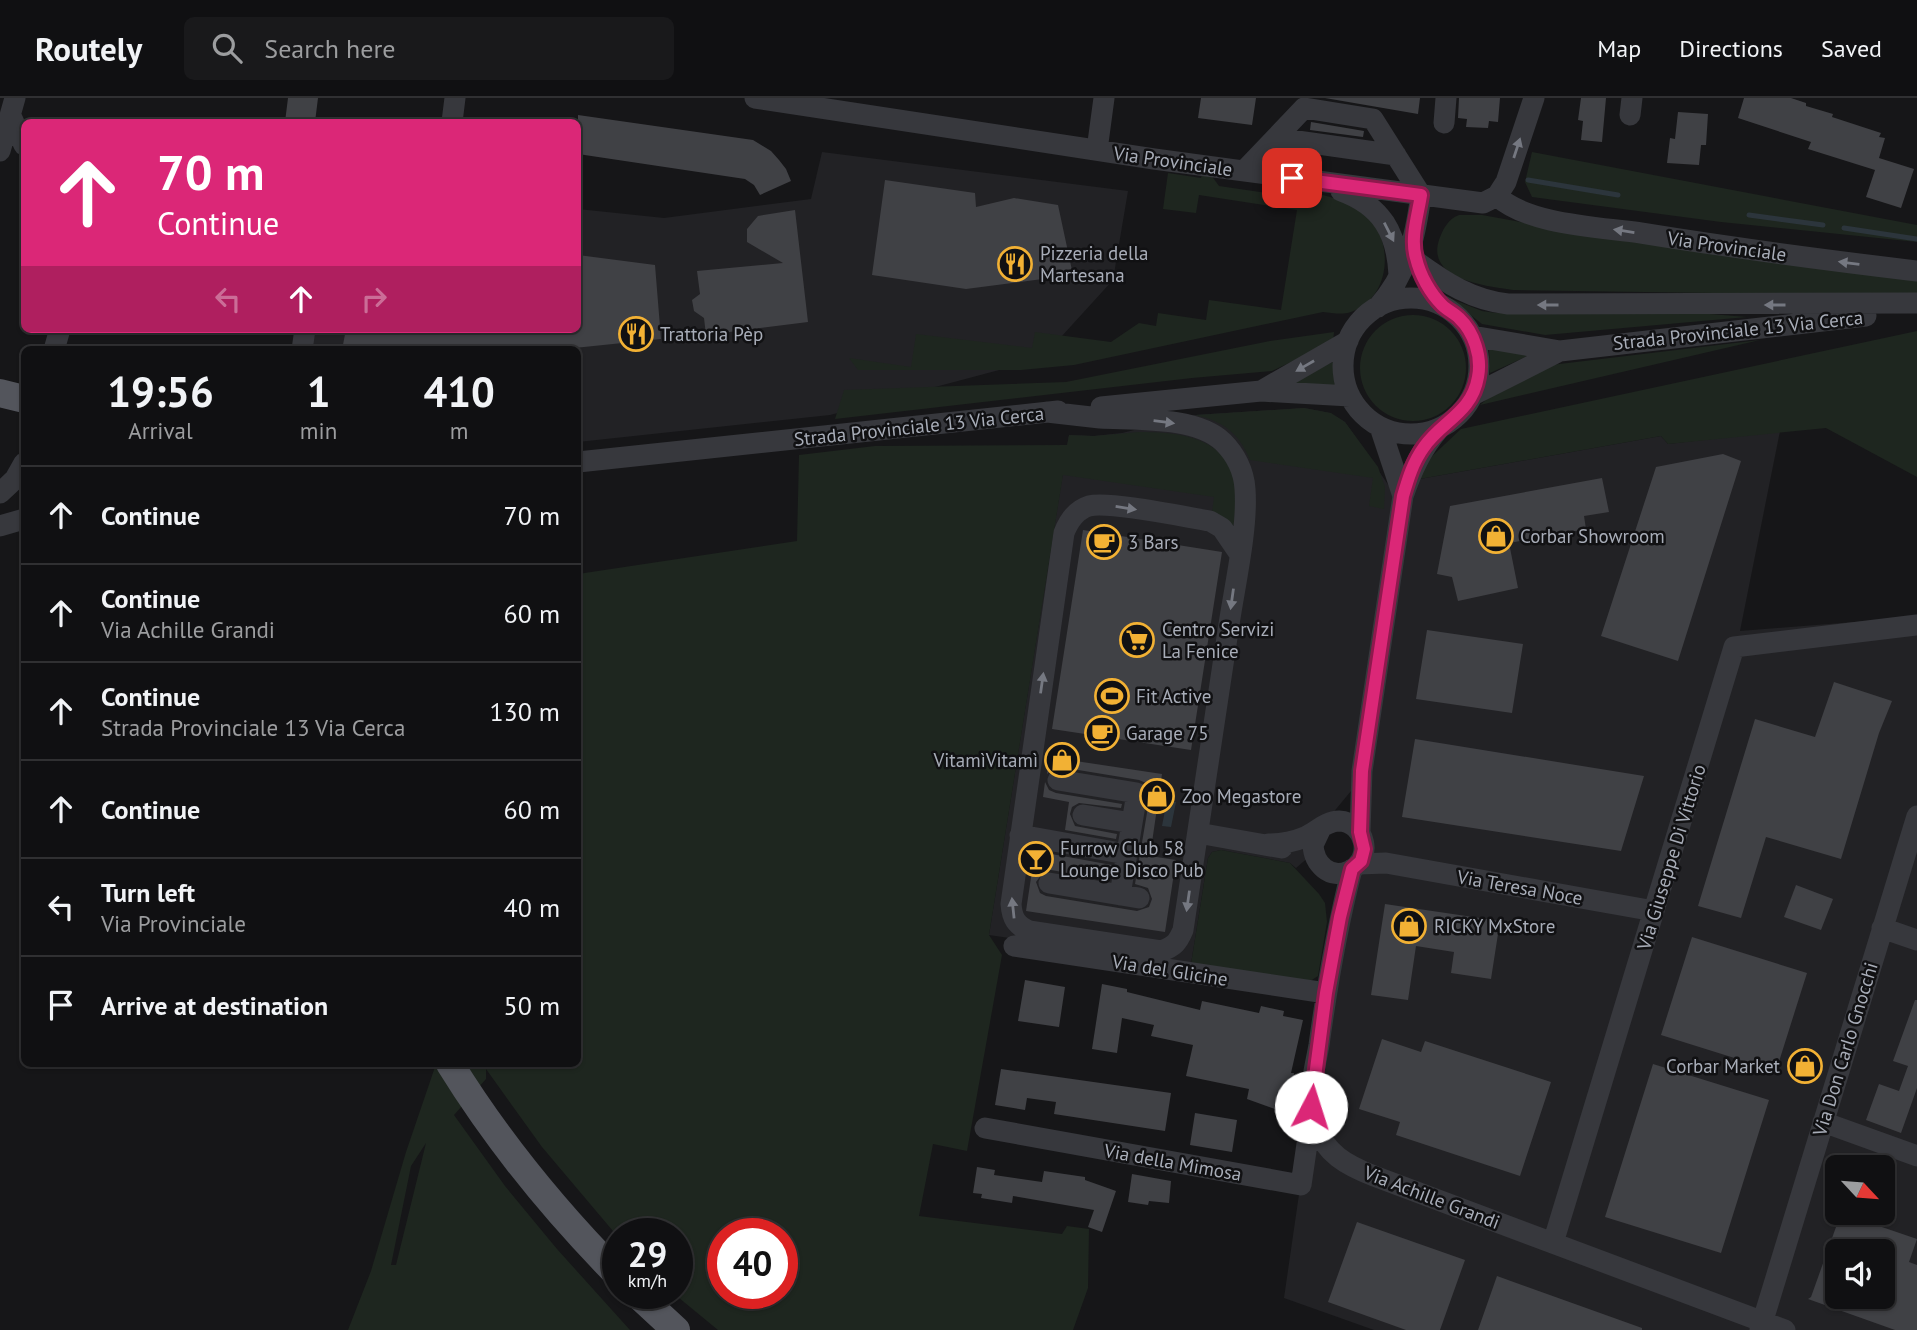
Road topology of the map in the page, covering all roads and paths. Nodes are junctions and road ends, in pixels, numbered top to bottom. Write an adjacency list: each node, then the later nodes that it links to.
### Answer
1 (455, 98): 8 (street)
2 (755, 98): 3 (street, Via Provinciale)
3 (762, 98): 12 (street, Via Provinciale)
4 (1104, 98): 12 (street)
5 (1446, 98): 9 (street)
6 (1534, 98): 18 (street, one-way to 6)
7 (13, 107): 10 (street); 13 (street)
8 (452, 119)
9 (1444, 124)
10 (21, 135)
11 (1276, 138): 14 (street); 14 (street); 15 (street)
12 (1097, 150): 15 (street, Via Provinciale)
13 (0, 151)
14 (1396, 155): 17 (street)
15 (1244, 171): 16 (street, Via Provinciale)
16 (1316, 181): 17 (street, Via Provinciale); 21 (street, one-way to 21)
17 (1421, 195): 18 (street, Via Provinciale); 19 (street, Strada Provinciale 13 Via Cerca)
18 (1497, 196): 20 (street, Via Provinciale, one-way to 18)
19 (1415, 253): 21 (street, Strada Provinciale 13 Via Cerca); 22 (street, one-way to 19); 23 (street)
20 (1917, 271)
21 (1399, 275): 24 (street, Strada Provinciale 13 Via Cerca)
22 (1917, 303)
23 (1442, 306): 24 (street); 26 (street)
24 (1378, 307): 27 (street, Strada Provinciale 13 Via Cerca)
25 (1917, 310): 28 (street, Strada Provinciale 13 Via Cerca)
26 (1472, 336): 28 (street, Strada Provinciale 13 Via Cerca); 32 (street)
27 (1348, 341): 29 (street, Strada Provinciale 13 Via Cerca, one-way to 29); 31 (street)
28 (1560, 351): 32 (street, Strada Provinciale 13 Via Cerca)
29 (1261, 391): 31 (street, Strada Provinciale 13 Via Cerca); 34 (street, Strada Provinciale 13 Via Cerca)
30 (0, 393): 33 (main road)
31 (1350, 396): 35 (street)
32 (1473, 396): 36 (street, Strada Provinciale 13 Via Cerca)
33 (21, 398)
34 (1047, 412): 37 (street, Strada Provinciale 13 Via Cerca); 43 (street, one-way to 43)
35 (1380, 427): 36 (street); 40 (street)
36 (1439, 429): 40 (street)
37 (581, 463)
38 (21, 468): 39 (street)
39 (0, 493)
40 (1403, 496): 45 (street)
41 (21, 520): 42 (street)
42 (0, 526)
43 (1239, 553): 51 (street, one-way to 51); 52 (street, one-way to 43)
44 (1917, 625): 60 (street, Via Giuseppe Di Vittorio)
45 (1362, 771): 50 (street); 53 (street)
46 (1058, 780): 49 (street)
47 (1083, 815): 49 (street)
48 (1917, 816): 62 (street, Via Don Carlo Gnocchi)
49 (1132, 823): 55 (street)
50 (1325, 825): 53 (street); 54 (street); 58 (street)
51 (1198, 833): 52 (street, one-way to 52); 54 (street)
52 (1020, 835): 55 (street)
53 (1362, 836): 56 (street); 57 (street)
54 (1268, 844): 58 (street)
55 (1126, 854): 59 (street)
56 (1386, 863): 57 (street, Via Teresa Noce); 60 (street, Via Teresa Noce)
57 (1355, 867): 58 (street); 61 (street, Via Achille Grandi)
58 (1323, 868): 61 (street)
59 (1049, 883)
60 (1654, 911): 71 (street, Via Giuseppe Di Vittorio)
61 (1340, 917): 65 (street, Via Achille Grandi)
62 (1882, 929): 63 (street); 67 (street, Via Don Carlo Gnocchi)
63 (1917, 940)
64 (1014, 946): 65 (street, Via del Glicine)
65 (1326, 993): 68 (street, Via Achille Grandi)
66 (452, 1067): 72 (main road)
67 (1823, 1122): 70 (street); 74 (street, Via Don Carlo Gnocchi)
68 (1315, 1125): 69 (street, Via della Mimosa); 71 (street, Via Achille Grandi)
69 (985, 1128)
70 (1917, 1156)
71 (1553, 1243): 74 (street, Via Achille Grandi)
72 (602, 1257)
73 (653, 1309): 75 (main road)
74 (1761, 1326): 76 (street, Via Achille Grandi)
75 (676, 1330)
76 (1785, 1330)

